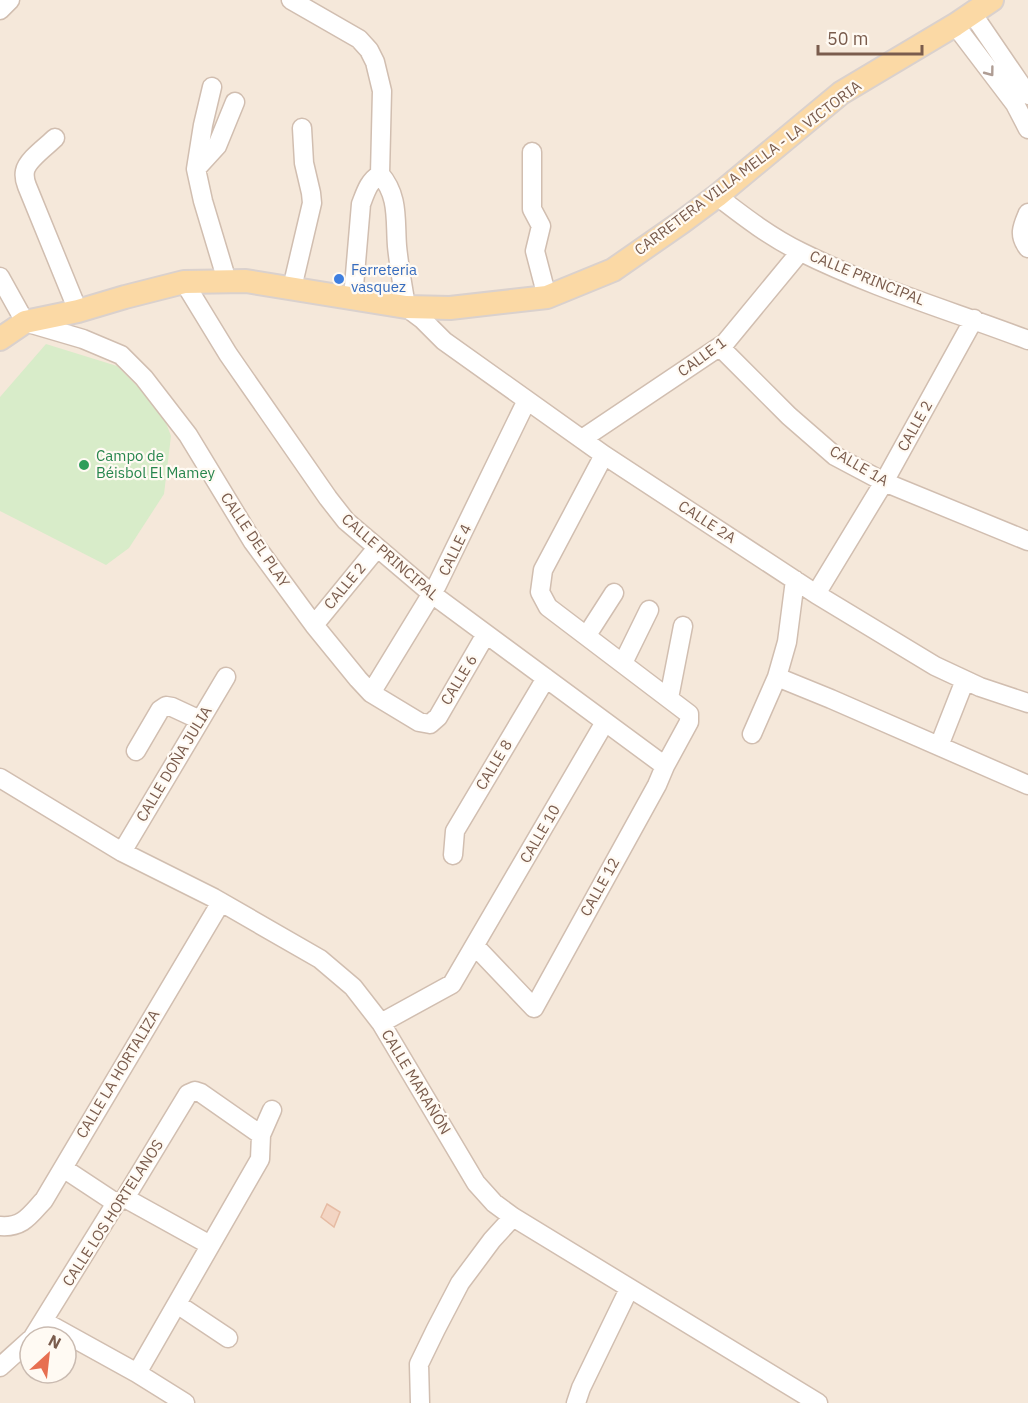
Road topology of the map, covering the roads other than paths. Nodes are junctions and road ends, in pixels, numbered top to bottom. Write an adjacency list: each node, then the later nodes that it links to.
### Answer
1 (10, 0): 4 (street)
2 (291, 0): 14 (street)
3 (992, 0): 5 (main road, CARRETERA VILLA MELLA - LA VICTORIA)
4 (0, 9)
5 (963, 19): 7 (street); 10 (street, one-way to 10); 15 (main road, CARRETERA VILLA MELLA - LA VICTORIA)
6 (212, 87): 13 (street)
7 (1028, 95)
8 (236, 102): 13 (street)
9 (302, 128): 22 (street)
10 (1028, 129)
11 (55, 138): 26 (street)
12 (532, 152): 23 (street)
13 (196, 169): 20 (street)
14 (380, 174): 24 (street); 25 (street)
15 (717, 195): 18 (street, CALLE PRINCIPAL); 23 (main road, CARRETERA VILLA MELLA - LA VICTORIA)
16 (1028, 213): 17 (street)
17 (1028, 248)
18 (800, 252): 27 (street, CALLE PRINCIPAL); 31 (street, CALLE 1)
19 (0, 277): 28 (street)
20 (227, 281): 21 (main road, CARRETERA VILLA MELLA - LA VICTORIA); 22 (main road, CARRETERA VILLA MELLA - LA VICTORIA)
21 (184, 282): 26 (main road, CARRETERA VILLA MELLA - LA VICTORIA); 37 (street, CALLE PRINCIPAL)
22 (292, 288): 24 (main road, CARRETERA VILLA MELLA - LA VICTORIA)
23 (547, 297): 25 (main road, CARRETERA VILLA MELLA - LA VICTORIA)
24 (353, 298): 25 (main road, CARRETERA VILLA MELLA - LA VICTORIA)
25 (406, 307): 32 (street, CALLE 2A)
26 (78, 311): 28 (main road, CARRETERA VILLA MELLA - LA VICTORIA)
27 (974, 319): 30 (street, CALLE PRINCIPAL); 35 (street, CALLE 2)
28 (24, 322): 29 (main road, CARRETERA VILLA MELLA - LA VICTORIA); 43 (street, CALLE DEL PLAY)
29 (0, 339)
30 (1028, 340)
31 (720, 347): 33 (street, CALLE 1); 35 (street, CALLE 1A)
32 (527, 400): 33 (street, CALLE 2A); 40 (street, CALLE 4)
33 (582, 439): 34 (street, CALLE 2A)
34 (604, 455): 38 (street, CALLE 2A); 46 (street)
35 (884, 482): 36 (street, CALLE 1A); 41 (street, CALLE 2)
36 (1028, 541)
37 (377, 548): 40 (street, CALLE PRINCIPAL); 43 (street, CALLE 2)
38 (795, 580): 41 (street, CALLE 2A); 49 (street)
39 (614, 593): 46 (street)
40 (432, 594): 45 (street, CALLE PRINCIPAL); 52 (street, CALLE 4)
41 (816, 594): 51 (street, CALLE 2A)
42 (649, 610): 47 (street)
43 (314, 625): 52 (street, CALLE DEL PLAY)
44 (683, 626): 53 (street)
45 (486, 634): 50 (street, CALLE PRINCIPAL); 57 (street, CALLE 6)
46 (586, 636): 47 (street)
47 (623, 663): 53 (street)
48 (226, 677): 55 (street, CALLE DOÑA JULIA)
49 (777, 677): 58 (street); 59 (street)
50 (546, 678): 56 (street, CALLE PRINCIPAL); 65 (street, CALLE 8)
51 (964, 680): 54 (street, CALLE 2A); 59 (street)
52 (371, 693): 57 (street, CALLE DEL PLAY)
53 (669, 698): 61 (street, CALLE 12)
54 (1028, 704)
55 (200, 720): 60 (street); 64 (street, CALLE DOÑA JULIA)
56 (605, 722): 61 (street, CALLE PRINCIPAL); 67 (street, CALLE 10)
57 (430, 724)
58 (752, 734)
59 (939, 746): 63 (street)
60 (136, 751)
61 (665, 766): 67 (street, CALLE 12)
62 (0, 778): 64 (street, CALLE MARAÑÓN)
63 (1028, 785)
64 (122, 852): 66 (street, CALLE MARAÑÓN)
65 (453, 855)
66 (221, 902): 68 (street, CALLE MARAÑÓN); 71 (street, CALLE LA HORTALIZA)
67 (475, 946): 68 (street, CALLE 10)
68 (381, 1023): 73 (street, CALLE MARAÑÓN)
69 (272, 1110): 70 (street)
70 (261, 1135): 72 (street, CALLE LOS HORTELANOS); 75 (street)
71 (63, 1168): 72 (street); 74 (street, CALLE LA HORTALIZA)
72 (121, 1201): 75 (street); 78 (street, CALLE LOS HORTELANOS)
73 (513, 1217): 76 (street, CALLE MARAÑÓN); 85 (street)
74 (0, 1226)
75 (210, 1245): 77 (street)
76 (629, 1289): 86 (street); 87 (street, CALLE MARAÑÓN)
77 (177, 1304): 80 (street); 83 (street)
78 (43, 1321): 79 (street, CALLE LOS HORTELANOS); 83 (street)
79 (40, 1325)
80 (228, 1338)
81 (18, 1350): 82 (street, CALLE LOS HORTELANOS)
82 (0, 1367)
83 (137, 1373): 84 (street)
84 (185, 1403)
85 (420, 1403)
86 (576, 1403)
87 (818, 1403)

